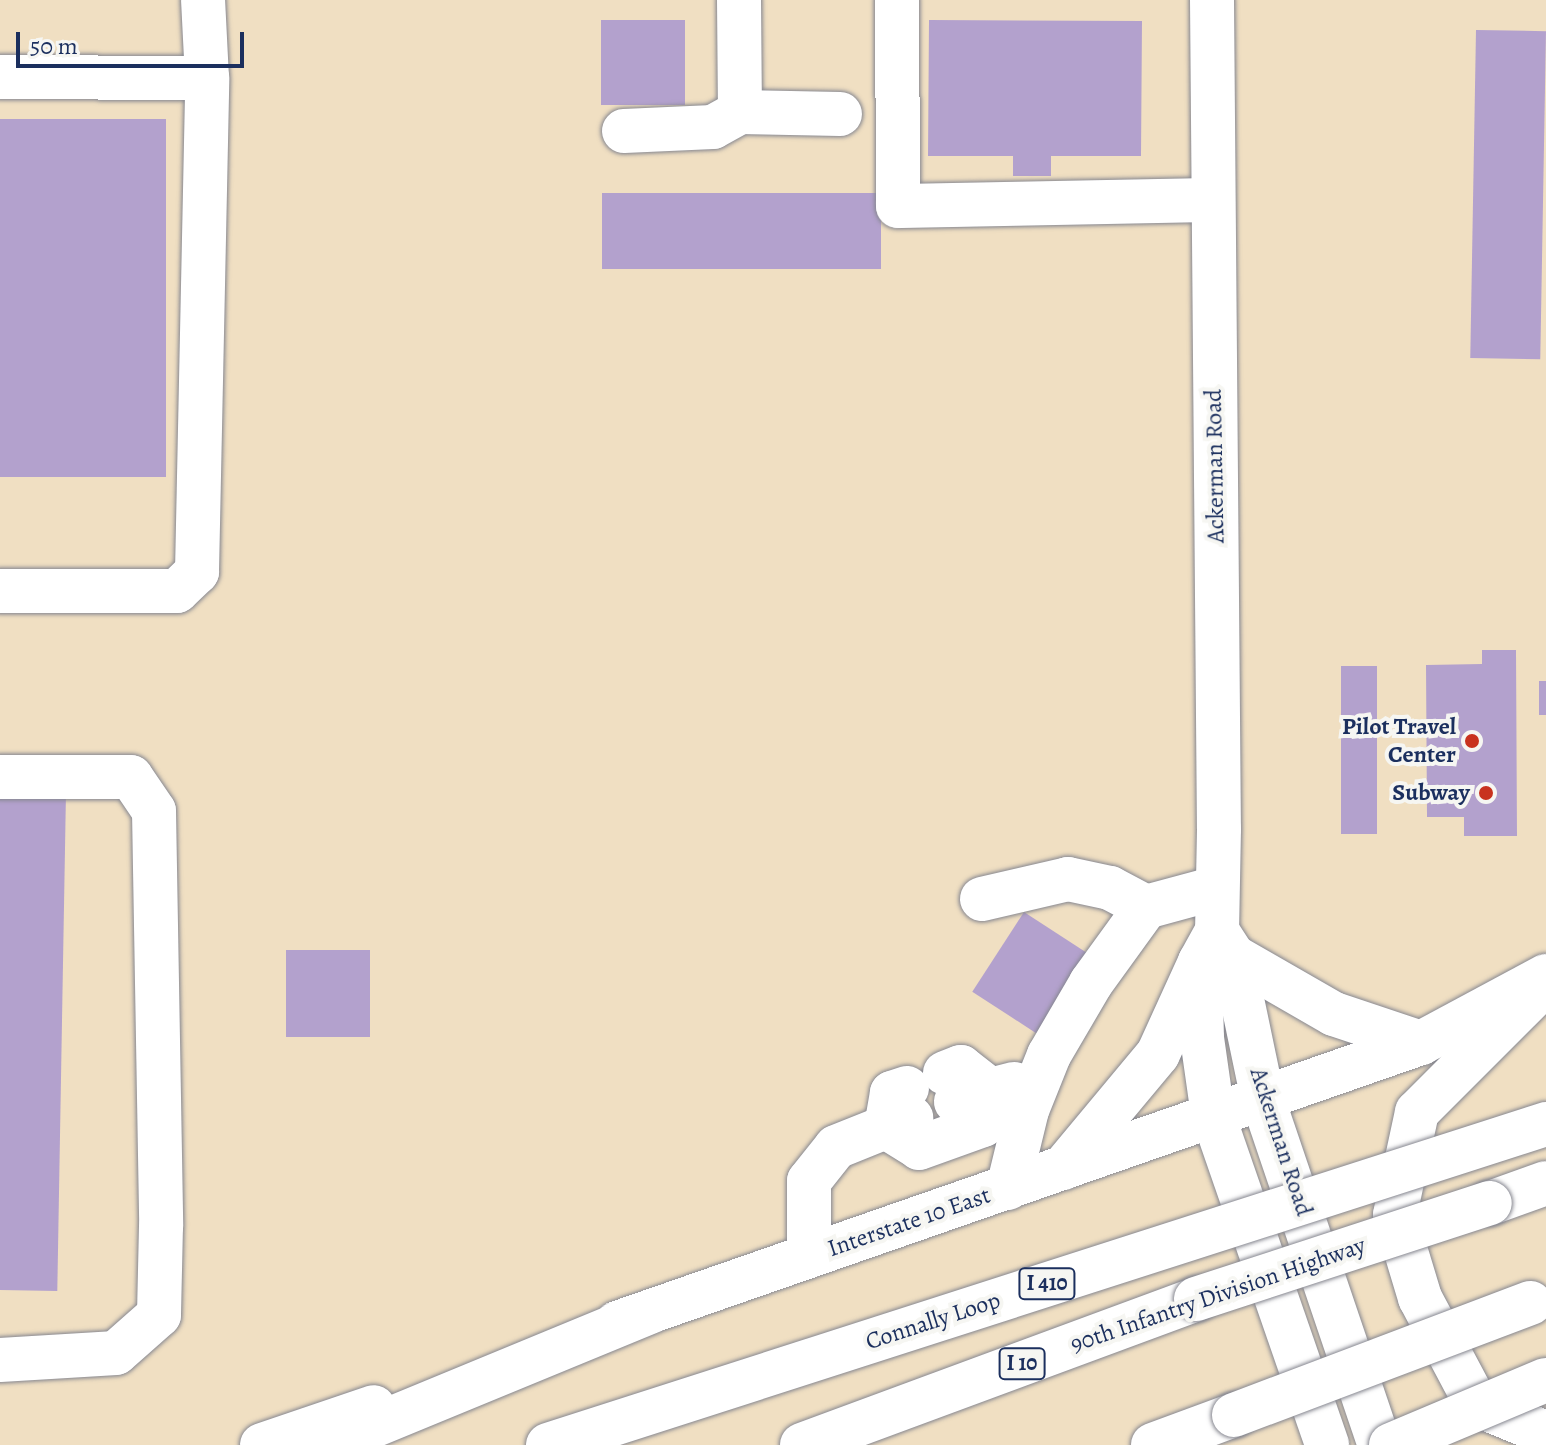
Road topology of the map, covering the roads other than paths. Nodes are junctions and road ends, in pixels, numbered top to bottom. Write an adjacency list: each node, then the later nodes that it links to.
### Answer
1 (203, 0): 6 (main road)
2 (739, 0): 7 (main road)
3 (897, 0): 10 (main road)
4 (1212, 0): 10 (main road, Ackerman Road)
5 (0, 77): 6 (main road)
6 (207, 78): 11 (main road)
7 (740, 112): 8 (main road); 9 (main road)
8 (840, 114)
9 (624, 131)
10 (1213, 200): 13 (main road, Ackerman Road)
11 (0, 591)
12 (0, 777): 30 (main road)
13 (1216, 888): 15 (main road); 16 (main road, Ackerman Road)
14 (982, 899): 15 (main road)
15 (1146, 907): 20 (main road)
16 (1217, 950): 19 (main road); 21 (main road, Ackerman Road); 22 (main road, Ackerman Road); 24 (main road)
17 (1546, 976): 19 (main road, Interstate 10 East)
18 (1546, 983): 33 (main road)
19 (1421, 1043): 21 (main road, Interstate 10 East)
20 (1040, 1078): 26 (main road); 27 (main road)
21 (1263, 1100): 22 (main road, Interstate 10 East); 41 (main road, Ackerman Road)
22 (1213, 1115): 24 (main road, Interstate 10 East); 40 (main road, Ackerman Road)
23 (1546, 1124): 36 (main road, Connally Loop / I 410, bridge)
24 (1062, 1169): 26 (main road, Interstate 10 East)
25 (1546, 1183): 32 (main road, 90th Infantry Division Highway / I 10, bridge)
26 (1008, 1188): 27 (main road, Interstate 10 East)
27 (809, 1256): 29 (main road, Interstate 10 East)
28 (1538, 1301): 39 (main road, bridge)
29 (652, 1311): 34 (main road, Interstate 10 East); 35 (main road)
30 (0, 1360)
31 (1546, 1380): 42 (main road, bridge)
32 (848, 1428): 37 (main road); 38 (main road, 90th Infantry Division Highway / I 10)
33 (1546, 1433)
34 (262, 1445)
35 (327, 1445)
36 (548, 1445)
37 (793, 1445)
38 (802, 1445)
39 (1153, 1445)
40 (1327, 1445)
41 (1380, 1445)
42 (1391, 1445)

